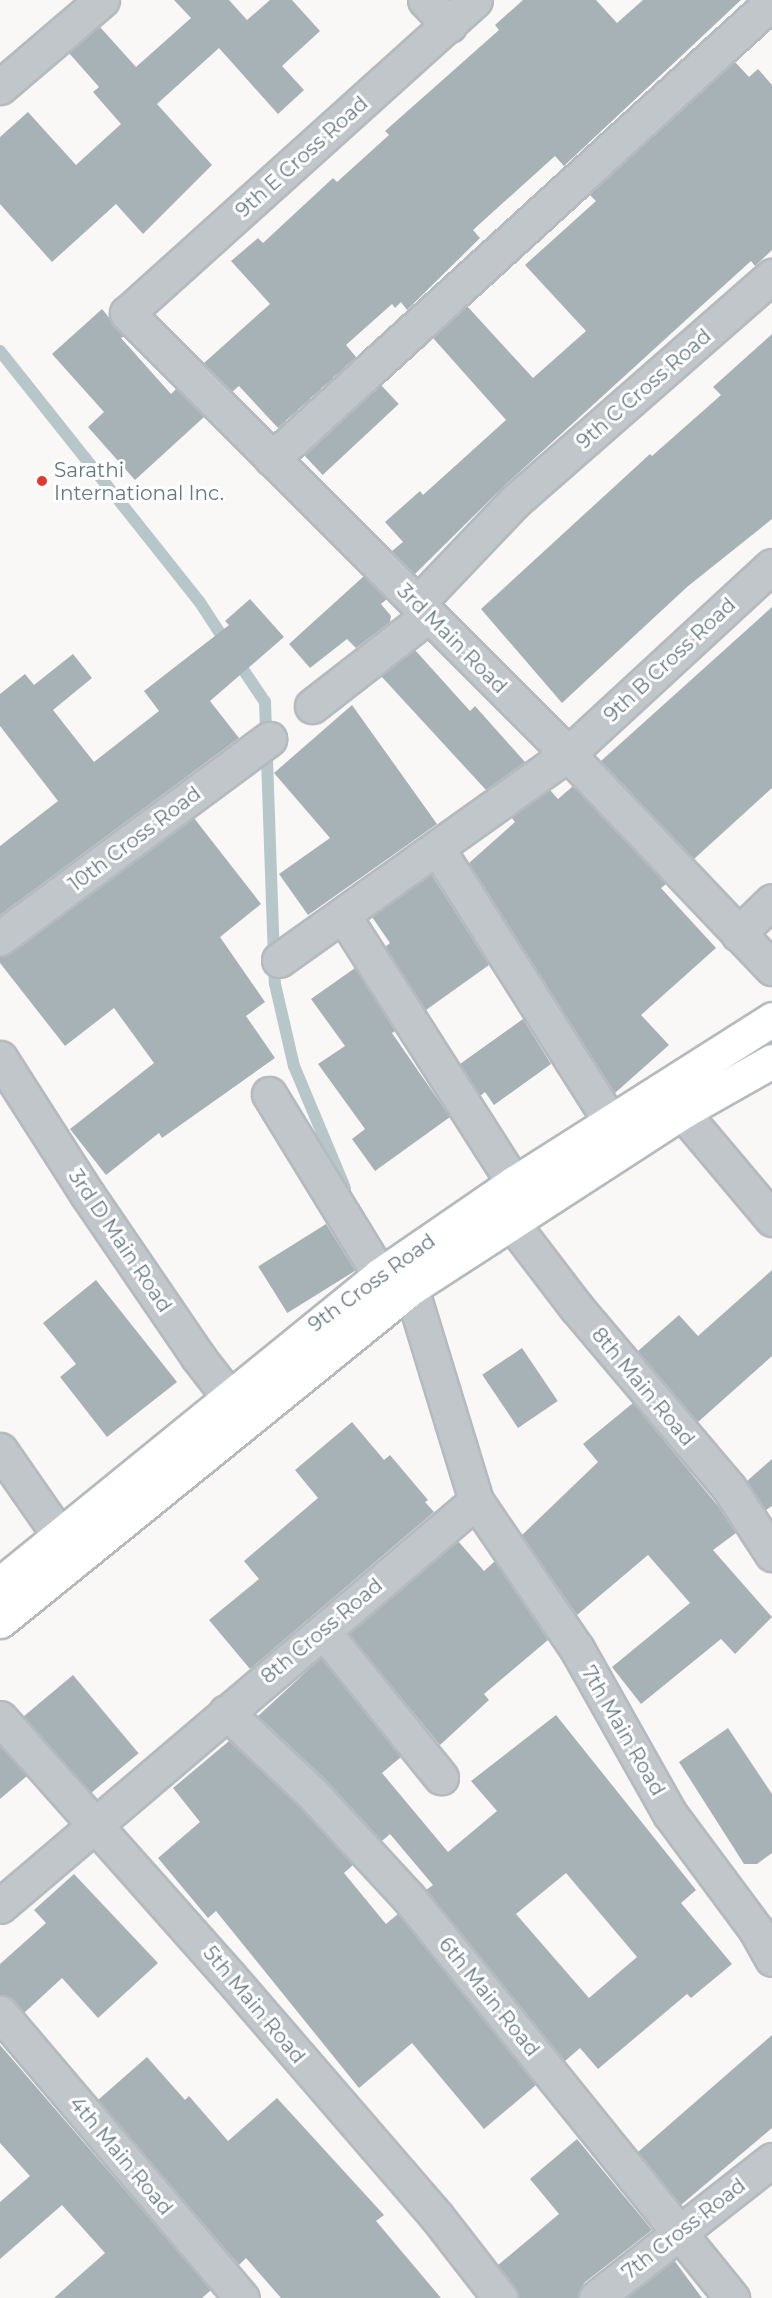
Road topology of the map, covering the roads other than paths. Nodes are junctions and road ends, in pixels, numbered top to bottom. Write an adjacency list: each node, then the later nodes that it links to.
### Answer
1 (102, 0): 6 (street)
2 (425, 0): 5 (street)
3 (475, 0): 5 (street, 9th E Cross Road)
4 (772, 2): 9 (street)
5 (449, 25): 8 (street, 9th E Cross Road)
6 (0, 87)
7 (772, 276): 11 (street, 9th C Cross Road)
8 (127, 313): 9 (street, 3rd Main Road)
9 (272, 459): 11 (street, 3rd Main Road)
10 (772, 566): 14 (street, 9th B Cross Road)
11 (423, 610): 12 (street, 9th C Cross Road); 14 (street, 3rd Main Road)
12 (312, 706)
13 (269, 739): 19 (street, 10th Cross Road)
14 (568, 754): 15 (street, 9th B Cross Road); 18 (street, 3rd Main Road)
15 (437, 848): 17 (street, 9th B Cross Road); 27 (street)
16 (772, 901): 18 (street)
17 (343, 915): 20 (street, 9th B Cross Road); 28 (street)
18 (738, 934): 21 (street, 3rd Main Road)
19 (0, 939)
20 (279, 960)
21 (772, 968)
22 (772, 1019): 27 (main road, 9th Cross Road)
23 (0, 1058): 33 (street, 3rd D Main Road)
24 (772, 1061): 26 (main road, 9th Cross Road)
25 (269, 1094): 31 (street)
26 (682, 1112): 29 (street); 30 (main road, 9th Cross Road)
27 (610, 1121): 28 (main road, 9th Cross Road)
28 (514, 1183): 31 (main road, 9th Cross Road)
29 (772, 1219)
30 (511, 1222): 32 (main road, 9th Cross Road); 37 (street, 8th Main Road)
31 (380, 1275): 33 (main road, 9th Cross Road)
32 (411, 1288): 33 (main road, 9th Cross Road); 35 (street)
33 (237, 1407): 36 (main road, 9th Cross Road); 39 (main road, 9th Cross Road)
34 (0, 1450): 36 (street)
35 (476, 1501): 40 (street, 8th Cross Road); 46 (street, 7th Main Road)
36 (59, 1535): 38 (main road, 9th Cross Road)
37 (772, 1554)
38 (0, 1584)
39 (0, 1621)
40 (323, 1631): 41 (street, 8th Cross Road); 43 (street)
41 (226, 1712): 44 (street, 8th Cross Road); 50 (street, 6th Main Road)
42 (0, 1718): 44 (street, 5th Main Road)
43 (441, 1777)
44 (95, 1823): 45 (street, 8th Cross Road); 52 (street, 5th Main Road)
45 (0, 1906)
46 (764, 1924): 47 (street, 7th Main Road)
47 (772, 1959)
48 (0, 2013): 51 (street, 4th Main Road)
49 (772, 2160): 50 (street, 7th Cross Road)
50 (677, 2233): 53 (street, 7th Cross Road); 54 (street, 6th Main Road)
51 (242, 2298)
52 (500, 2298)
53 (596, 2298)
54 (732, 2298)

